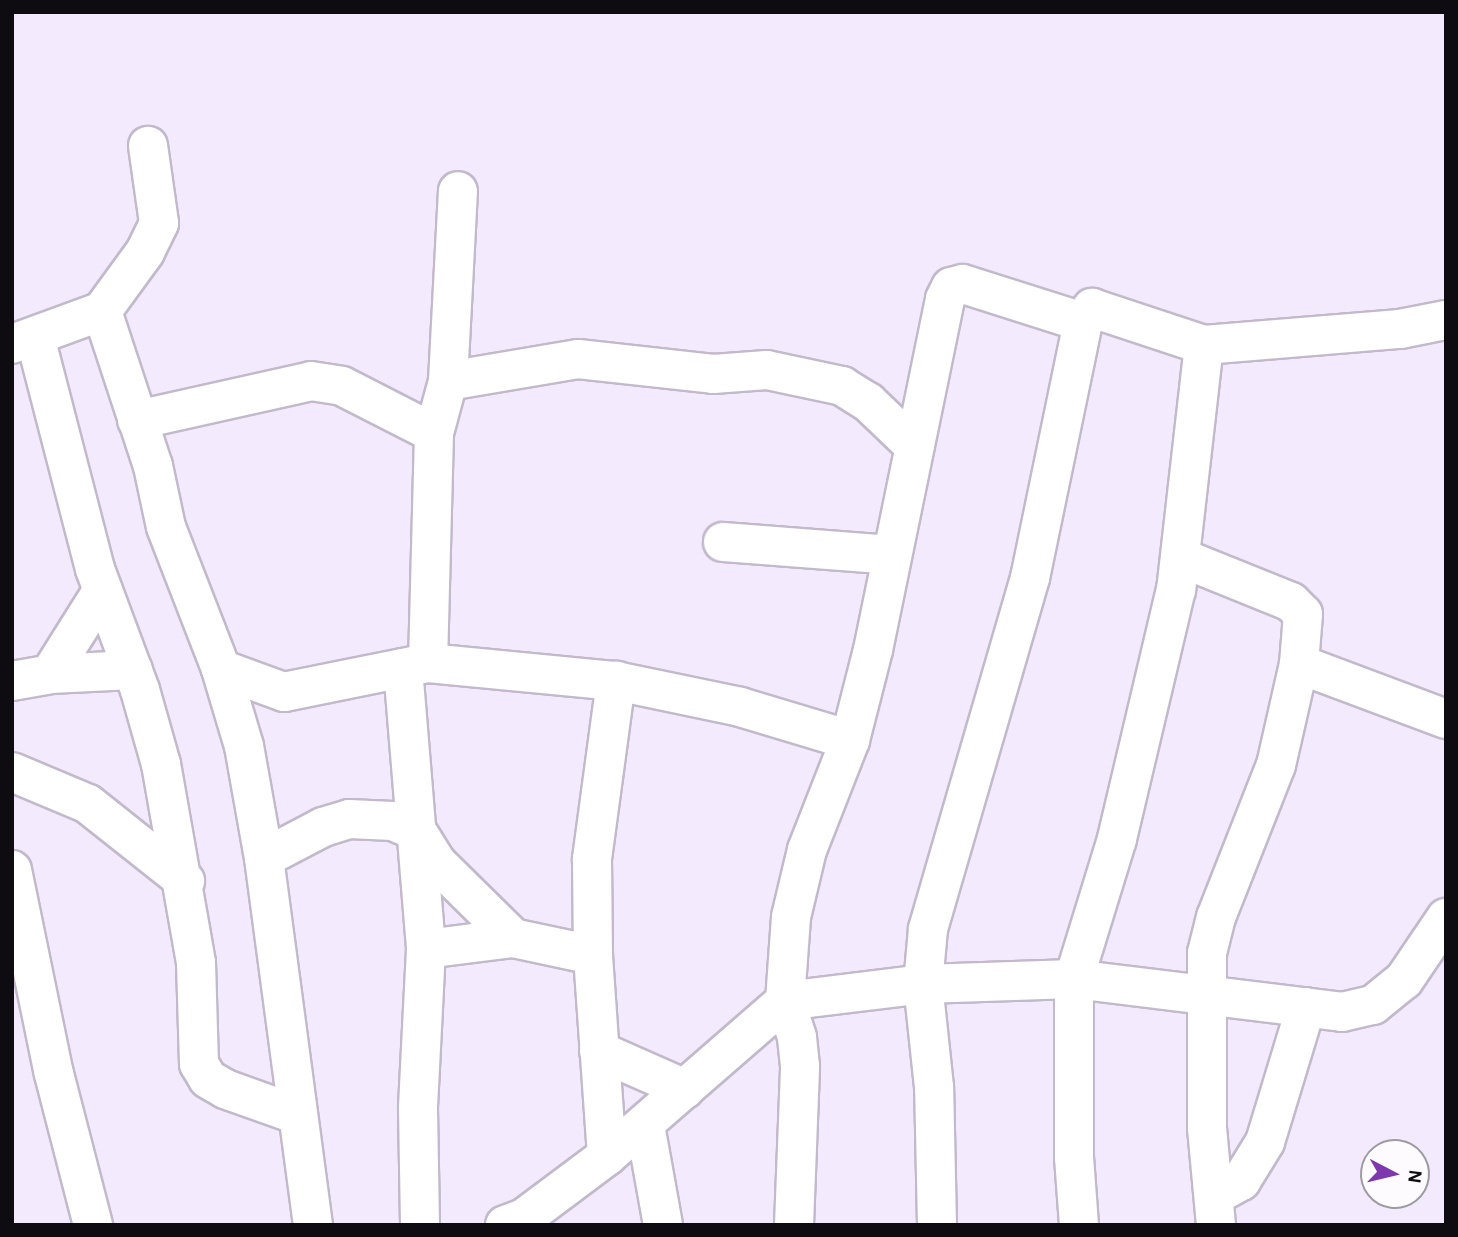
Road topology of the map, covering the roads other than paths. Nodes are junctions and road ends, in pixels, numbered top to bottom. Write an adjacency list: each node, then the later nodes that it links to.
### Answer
1 (148, 146): 3 (street)
2 (458, 191): 8 (street)
3 (102, 311): 6 (street); 9 (street)
4 (1446, 320): 7 (street)
5 (1083, 321): 7 (street); 11 (street); 39 (street)
6 (24, 340): 15 (street)
7 (1204, 345): 14 (street)
8 (448, 381): 10 (street); 11 (street)
9 (137, 420): 10 (street); 18 (street)
10 (434, 433): 17 (street)
11 (914, 446): 13 (street)
12 (723, 542): 13 (street)
13 (892, 555): 25 (street)
14 (1182, 558): 16 (street); 38 (street)
15 (103, 590): 19 (street); 20 (street)
16 (1299, 664): 24 (street); 40 (street)
17 (415, 665): 22 (street); 23 (street); 28 (street)
18 (221, 669): 23 (street); 26 (street)
19 (133, 670): 20 (street); 33 (street)
20 (50, 674): 21 (street)
21 (12, 681)
22 (616, 681): 25 (street); 37 (street)
23 (284, 692): 26 (street)
24 (1446, 719)
25 (850, 740): 41 (street)
26 (244, 746): 31 (street)
27 (12, 772): 33 (street)
28 (413, 793): 29 (street); 30 (street)
29 (372, 818): 30 (street); 31 (street)
30 (416, 831): 35 (street); 36 (street)
31 (264, 858): 45 (street)
32 (12, 870): 50 (street)
33 (185, 881): 45 (street)
34 (1446, 918): 42 (street)
35 (513, 938): 36 (street); 37 (street)
36 (426, 949): 52 (street)
37 (593, 955): 43 (street)
38 (1074, 979): 39 (street); 40 (street); 56 (street)
39 (923, 984): 41 (street); 55 (street)
40 (1204, 993): 42 (street); 48 (street)
41 (785, 1001): 44 (street); 54 (street)
42 (1306, 1007): 48 (street)
43 (599, 1051): 44 (street); 47 (street)
44 (685, 1089): 46 (street)
45 (298, 1115): 51 (street)
46 (645, 1125): 47 (street); 53 (street)
47 (607, 1156): 49 (street)
48 (1215, 1210)
49 (518, 1223)
50 (93, 1225)
51 (313, 1225)
52 (419, 1225)
53 (663, 1225)
54 (794, 1225)
55 (937, 1225)
56 (1079, 1225)

